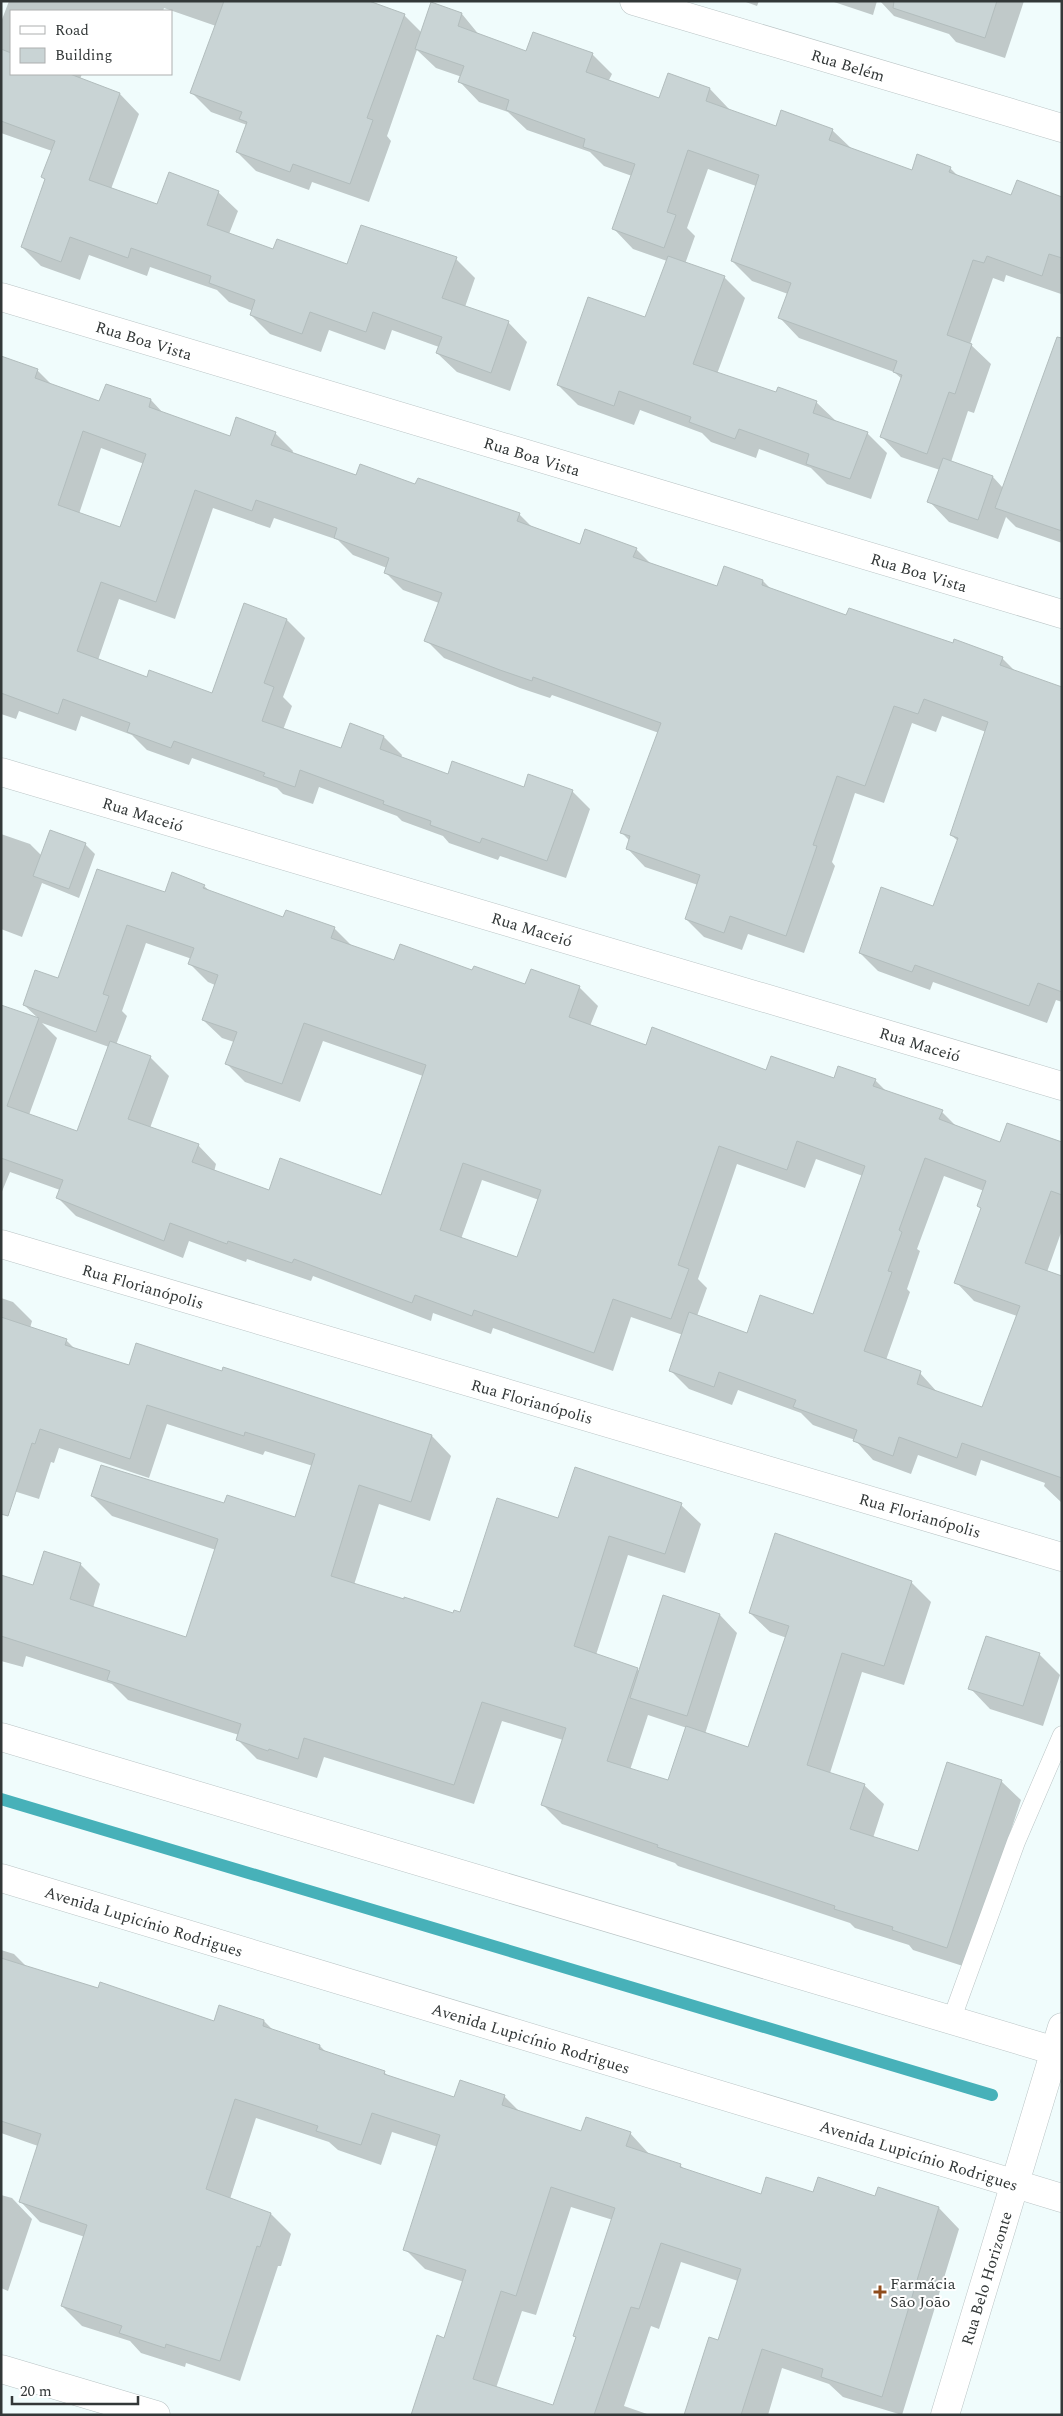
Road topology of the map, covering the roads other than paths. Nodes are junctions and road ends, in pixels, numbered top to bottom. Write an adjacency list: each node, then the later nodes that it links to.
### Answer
1 (634, 1): 2 (street, Rua Belém)
2 (1062, 128)
3 (1, 297): 4 (street, Rua Boa Vista)
4 (1062, 614)
5 (1, 772): 6 (street, Rua Maceió)
6 (1062, 1086)
7 (1, 1244): 8 (street, Rua Florianópolis)
8 (1062, 1558)
9 (1062, 1735): 12 (lane)
10 (1, 1737): 12 (street)
11 (1, 1878): 14 (street, Avenida Lupicínio Rodrigues)
12 (951, 2021): 13 (street)
13 (1059, 2044): 14 (street, Rua Belo Horizonte)
14 (1015, 2184): 15 (street, Avenida Lupicínio Rodrigues); 18 (street, Rua Belo Horizonte)
15 (1062, 2198)
16 (1, 2369): 17 (street)
17 (156, 2415)
18 (945, 2415)

